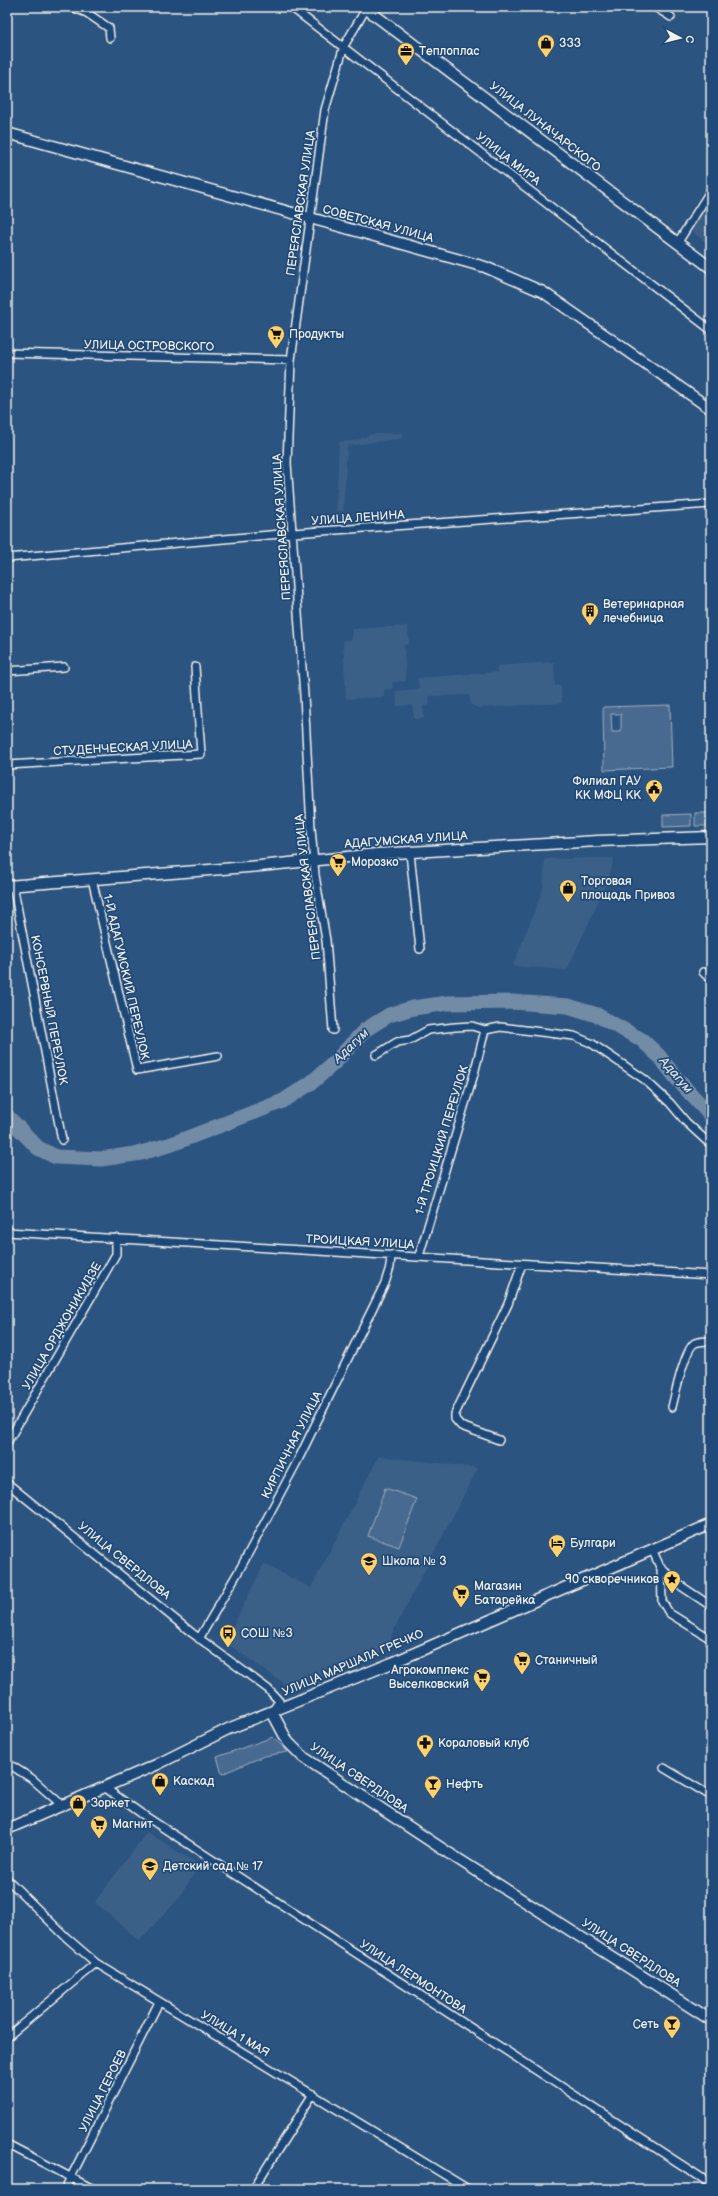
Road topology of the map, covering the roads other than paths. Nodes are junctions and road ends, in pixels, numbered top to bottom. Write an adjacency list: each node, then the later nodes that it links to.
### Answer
1 (72, 7): 6 (street)
2 (291, 7): 7 (street, УЛИЦА МИРА)
3 (655, 7): 5 (street)
4 (366, 8): 7 (street, ПЕРЕЯСЛАВСКАЯ УЛИЦА); 11 (main road, УЛИЦА ЛУНАЧАРСКОГО)
5 (671, 17)
6 (110, 38)
7 (344, 46): 10 (street, ПЕРЕЯСЛАВСКАЯ УЛИЦА); 13 (street, УЛИЦА МИРА)
8 (7, 133): 10 (main road, СОВЕТСКАЯ УЛИЦА)
9 (711, 190): 11 (street)
10 (309, 218): 15 (street, ПЕРЕЯСЛАВСКАЯ УЛИЦА); 16 (main road, СОВЕТСКАЯ УЛИЦА)
11 (678, 242): 12 (main road, УЛИЦА ЛУНАЧАРСКОГО)
12 (711, 268)
13 (711, 330)
14 (7, 353): 15 (street, УЛИЦА ОСТРОВСКОГО)
15 (291, 360): 18 (street, ПЕРЕЯСЛАВСКАЯ УЛИЦА)
16 (711, 408)
17 (711, 504): 18 (street, УЛИЦА ЛЕНИНА)
18 (293, 533): 19 (street, УЛИЦА ЛЕНИНА); 26 (street, ПЕРЕЯСЛАВСКАЯ УЛИЦА)
19 (7, 558)
20 (64, 667): 22 (street)
21 (195, 667): 23 (street, СТУДЕНЧЕСКАЯ УЛИЦА)
22 (7, 671)
23 (7, 766)
24 (711, 837): 25 (main road, АДАГУМСКАЯ УЛИЦА)
25 (410, 853): 26 (main road, АДАГУМСКАЯ УЛИЦА); 29 (street)
26 (315, 860): 27 (main road, АДАГУМСКАЯ УЛИЦА); 32 (street, ПЕРЕЯСЛАВСКАЯ УЛИЦА)
27 (92, 879): 28 (main road, АДАГУМСКАЯ УЛИЦА); 35 (street, 1-Й АДАГУМСКИЙ ПЕРЕУЛОК)
28 (10, 885): 36 (street, КОНСЕРВНЫЙ ПЕРЕУЛОК)
29 (420, 949)
30 (703, 972): 31 (street)
31 (711, 980)
32 (333, 1030)
33 (485, 1030): 34 (street); 37 (street); 41 (street, 1-Й ТРОИЦКИЙ ПЕРЕУЛОК)
34 (376, 1055)
35 (218, 1056)
36 (62, 1140)
37 (711, 1145)
38 (7, 1232): 39 (street, ТРОИЦКАЯ УЛИЦА)
39 (116, 1238): 40 (street, ТРОИЦКАЯ УЛИЦА); 47 (street, УЛИЦА ОРДЖОНИКИДЗЕ)
40 (391, 1255): 41 (street, ТРОИЦКАЯ УЛИЦА); 54 (street, КИРПИЧНАЯ УЛИЦА)
41 (419, 1256): 42 (street, ТРОИЦКАЯ УЛИЦА)
42 (522, 1264): 43 (street, ТРОИЦКАЯ УЛИЦА); 46 (street)
43 (711, 1275)
44 (711, 1341): 45 (street)
45 (672, 1407)
46 (499, 1440)
47 (7, 1443)
48 (7, 1483): 54 (street, УЛИЦА СВЕРДЛОВА)
49 (711, 1524): 50 (main road, УЛИЦА МАРШАЛА ГРЕЧКО)
50 (652, 1549): 51 (street); 55 (main road, УЛИЦА МАРШАЛА ГРЕЧКО)
51 (661, 1567): 52 (street); 53 (street)
52 (711, 1606)
53 (711, 1639)
54 (199, 1640): 55 (street, УЛИЦА СВЕРДЛОВА)
55 (272, 1712): 58 (main road, УЛИЦА МАРШАЛА ГРЕЧКО); 65 (main road, УЛИЦА СВЕРДЛОВА)
56 (7, 1763): 60 (street)
57 (664, 1768): 59 (street)
58 (104, 1787): 60 (main road, УЛИЦА МАРШАЛА ГРЕЧКО); 70 (street, УЛИЦА ЛЕРМОНТОВА)
59 (711, 1796)
60 (62, 1805): 61 (main road, УЛИЦА МАРШАЛА ГРЕЧКО)
61 (7, 1829)
62 (7, 1879): 63 (street, УЛИЦА 1 МАЯ)
63 (96, 1963): 64 (street, УЛИЦА 1 МАЯ); 66 (street)
64 (159, 2002): 67 (street, УЛИЦА 1 МАЯ); 69 (street, УЛИЦА ГЕРОЕВ)
65 (711, 2020)
66 (7, 2036)
67 (313, 2094): 73 (street); 74 (street, УЛИЦА 1 МАЯ)
68 (7, 2144): 69 (street)
69 (71, 2177): 71 (street, УЛИЦА ГЕРОЕВ); 72 (street)
70 (711, 2184)
71 (65, 2189)
72 (93, 2189)
73 (253, 2189)
74 (468, 2189)

